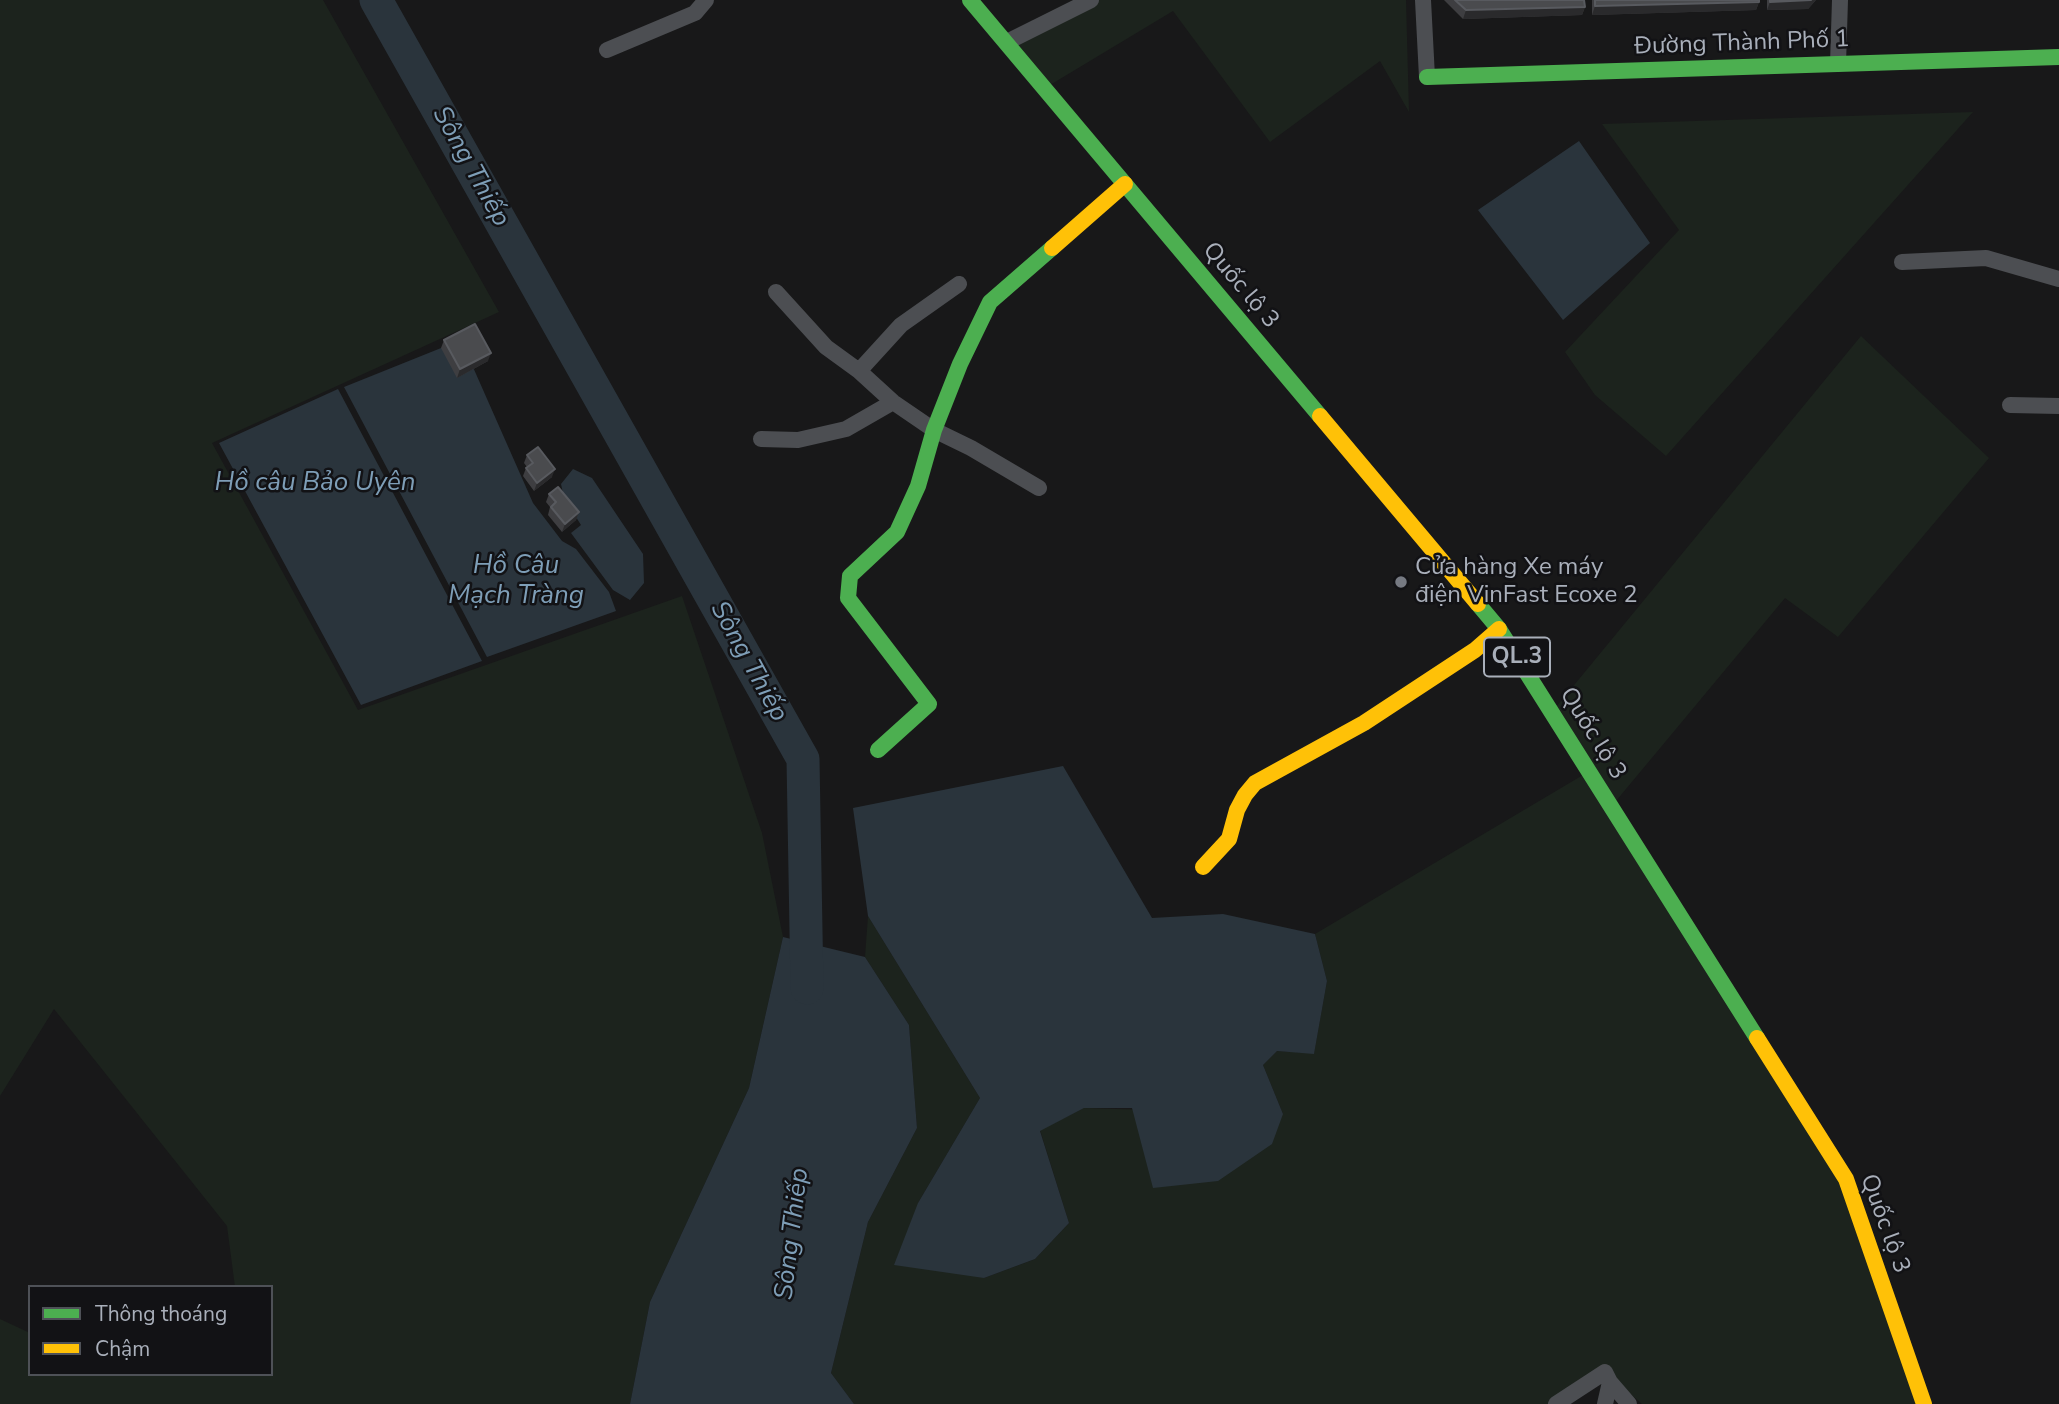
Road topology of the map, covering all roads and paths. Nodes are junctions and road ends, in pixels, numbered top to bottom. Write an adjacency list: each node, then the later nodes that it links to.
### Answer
1 (706, 0): 7 (street)
2 (1091, 0): 6 (street)
3 (1423, 0): 10 (street)
4 (1840, 0): 9 (street)
5 (976, 2): 6 (main road, Quốc lộ 3 / QL.3)
6 (1007, 42): 11 (main road, Quốc lộ 3 / QL.3)
7 (607, 50)
8 (2059, 57): 9 (main road, Đường Thành Phố 1)
9 (1838, 64): 10 (main road, Đường Thành Phố 1)
10 (1427, 77)
11 (1125, 184): 20 (main road); 23 (main road, Quốc lộ 3 / QL.3)
12 (1902, 262): 13 (street)
13 (2059, 279)
14 (959, 284): 16 (street)
15 (776, 292): 16 (street)
16 (859, 371): 17 (street)
17 (893, 402): 20 (street); 21 (street)
18 (2010, 405): 19 (street)
19 (2059, 406)
20 (934, 430): 22 (street); 24 (main road)
21 (761, 439)
22 (1039, 488)
23 (1499, 629): 25 (main road); 30 (main road, Quốc lộ 3 / QL.3)
24 (878, 750)
25 (1202, 867)
26 (1609, 1382): 27 (street); 28 (street); 29 (street)
27 (1556, 1404)
28 (1605, 1404)
29 (1629, 1404)
30 (1924, 1404)

